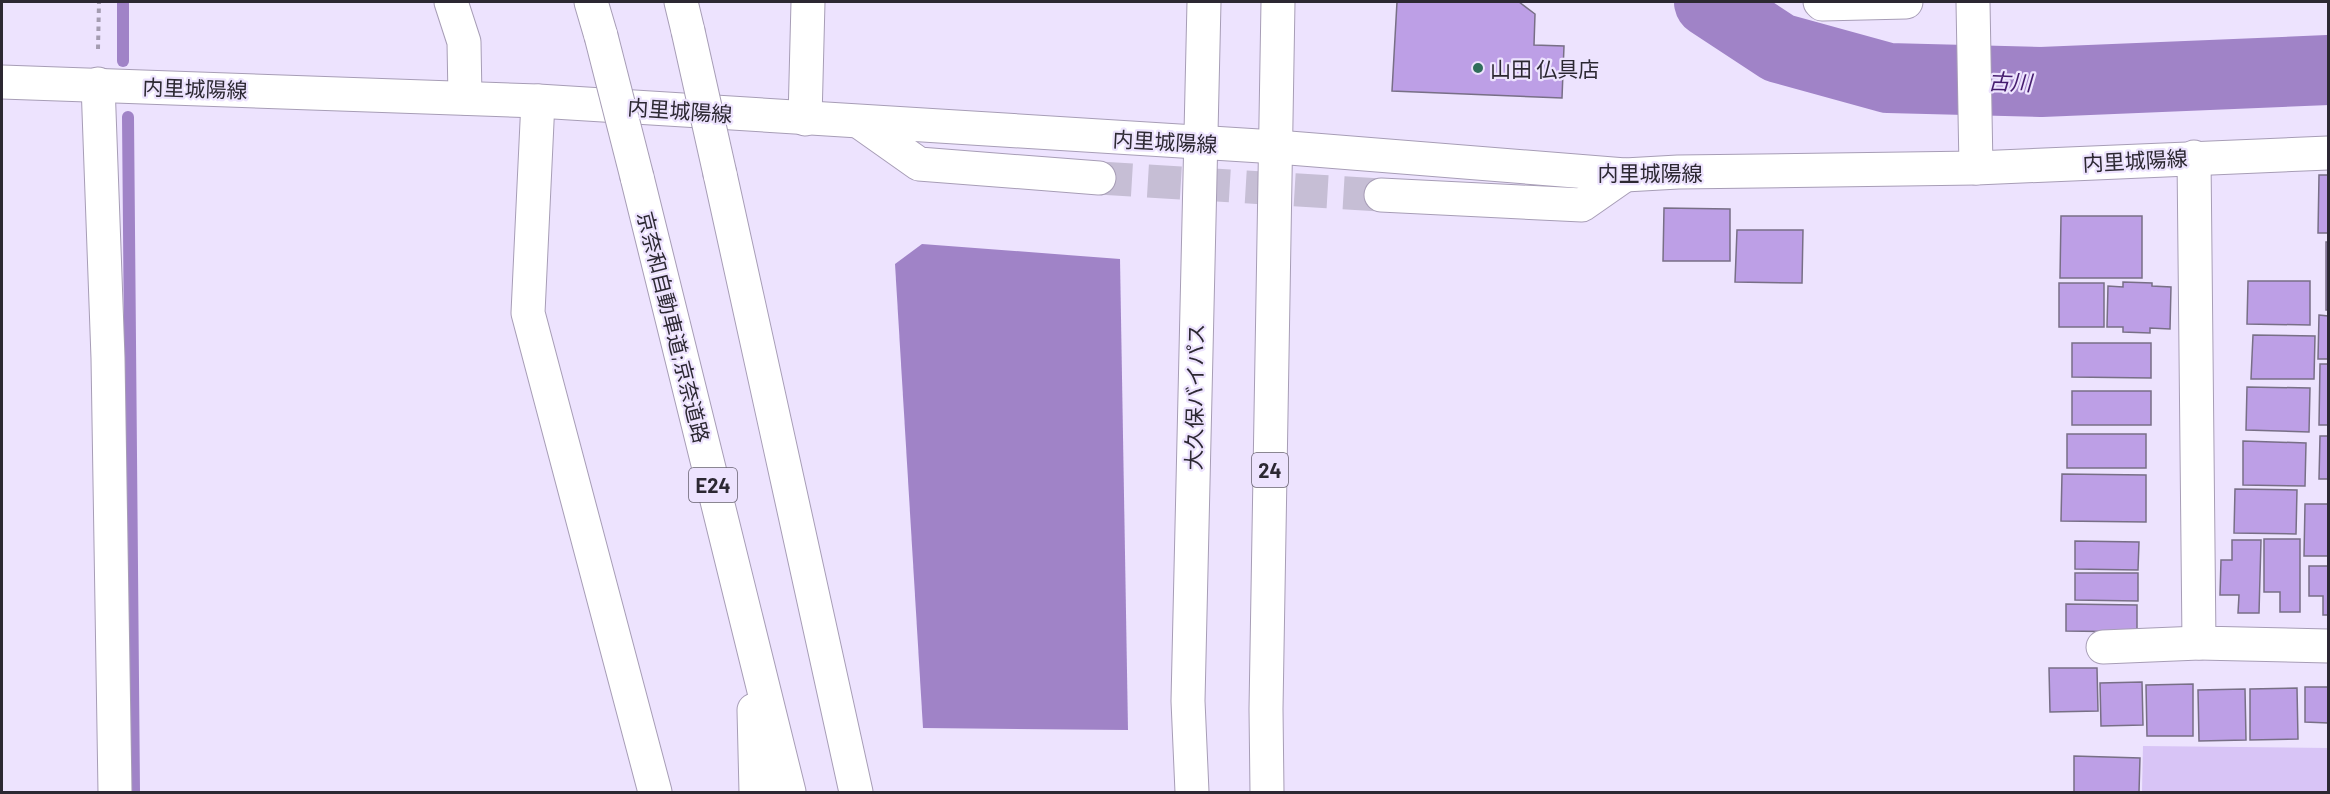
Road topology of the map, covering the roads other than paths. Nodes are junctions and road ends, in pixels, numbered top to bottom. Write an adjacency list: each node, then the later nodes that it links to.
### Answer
1 (451, 2): 12 (main road)
2 (591, 2): 25 (main road, 京奈和自動車道;京奈道路 / E24, bridge)
3 (808, 2): 14 (main road)
4 (1204, 2): 16 (main road, 大久保バイパス)
5 (1278, 2): 17 (main road, 24)
6 (1820, 2): 7 (main road)
7 (1906, 2)
8 (1973, 11): 20 (main road)
9 (684, 16): 28 (main road, bridge)
10 (2, 82): 11 (main road, 内里城陽線)
11 (98, 84): 12 (main road, 内里城陽線); 29 (main road)
12 (465, 98): 13 (main road, 内里城陽線)
13 (538, 101): 14 (main road, 内里城陽線); 30 (main road)
14 (805, 119): 15 (main road, 内里城陽線)
15 (861, 123): 16 (main road, 内里城陽線); 22 (main road)
16 (1200, 144): 17 (main road, 内里城陽線); 35 (main road, 大久保バイパス)
17 (1277, 147): 21 (main road, 内里城陽線); 36 (main road, 24)
18 (2328, 153): 19 (main road, 内里城陽線)
19 (2194, 157): 20 (main road, 内里城陽線); 24 (main road)
20 (1976, 159): 21 (main road, 内里城陽線)
21 (1625, 175): 23 (main road)
22 (1099, 178)
23 (1381, 195)
24 (2199, 643): 26 (main road); 27 (main road)
25 (753, 645): 31 (main road); 32 (main road, 京奈和自動車道;京奈道路 / E24)
26 (2328, 646)
27 (2103, 647)
28 (847, 755): 33 (main road); 34 (main road)
29 (115, 792)
30 (655, 792)
31 (756, 792)
32 (789, 792)
33 (856, 792)
34 (861, 792)
35 (1192, 792)
36 (1268, 792)

